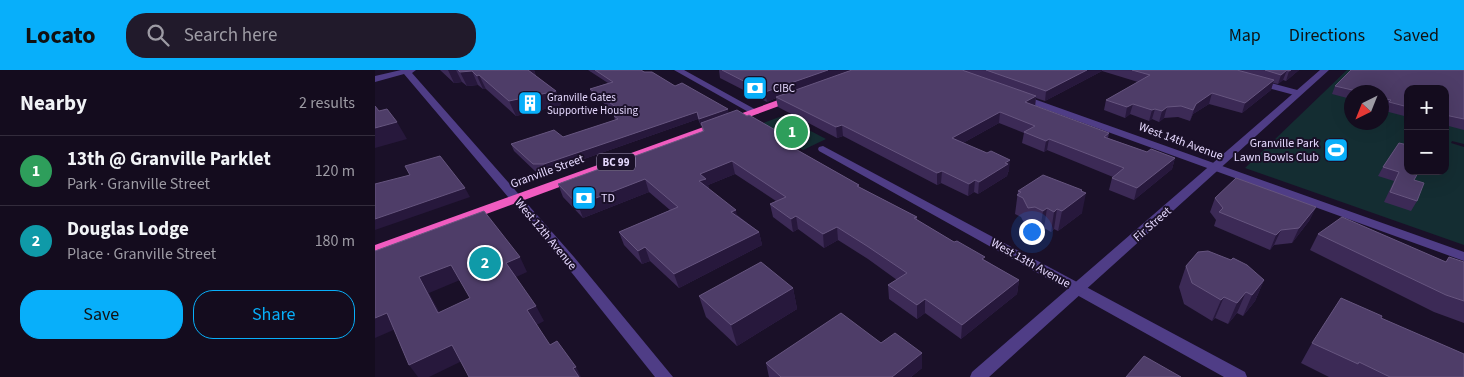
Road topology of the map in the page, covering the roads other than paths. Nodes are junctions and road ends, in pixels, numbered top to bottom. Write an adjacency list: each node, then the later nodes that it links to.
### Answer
1 (407, 70): 4 (street); 12 (street, West 12th Avenue)
2 (678, 70): 9 (street)
3 (1325, 70): 7 (street, Fir Street)
4 (375, 78)
5 (1246, 79): 7 (street)
6 (804, 94): 9 (highway, Granville Street / BC 99)
7 (1298, 94): 11 (street, Fir Street)
8 (1014, 95): 11 (street, West 14th Avenue)
9 (755, 112): 12 (highway, Granville Street / BC 99)
10 (823, 149): 15 (street, West 13th Avenue)
11 (1215, 168): 14 (street, West 14th Avenue); 15 (street, Fir Street)
12 (516, 198): 13 (highway, Granville Street / BC 99); 16 (street, West 12th Avenue)
13 (375, 250)
14 (1464, 258)
15 (1078, 289): 17 (street, Fir Street); 18 (street, West 13th Avenue)
16 (665, 377)
17 (979, 377)
18 (1239, 377)

